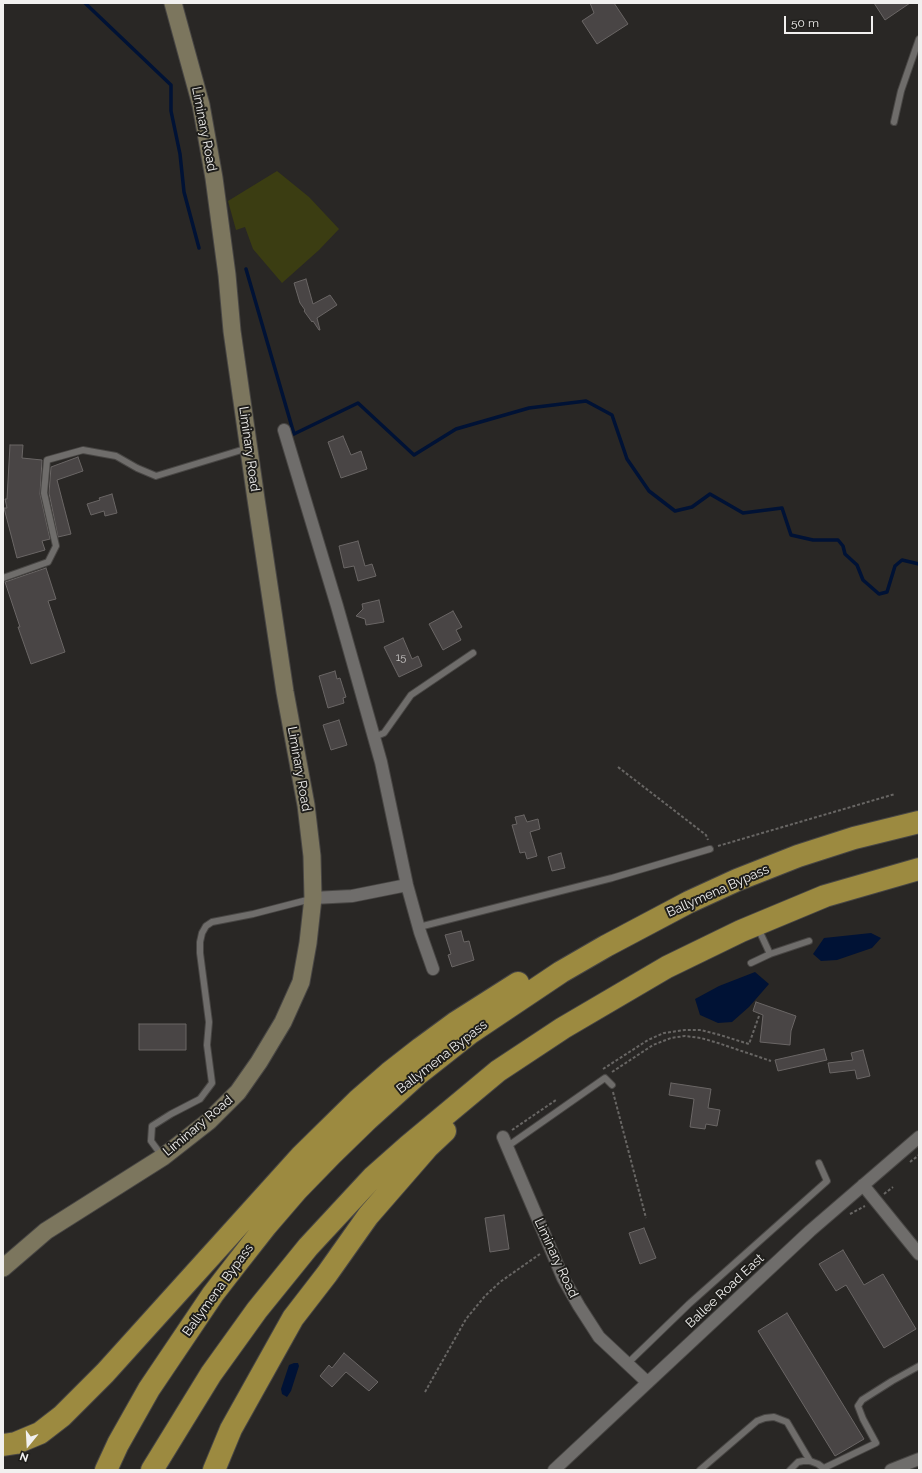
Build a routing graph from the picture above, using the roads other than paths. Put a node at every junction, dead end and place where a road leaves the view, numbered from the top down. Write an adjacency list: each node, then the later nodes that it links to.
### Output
1 (173, 3): 5 (street, Liminary Road)
2 (919, 39): 3 (lane)
3 (894, 122)
4 (284, 430): 8 (street)
5 (249, 447): 6 (lane); 14 (street, Liminary Road)
6 (3, 578)
7 (473, 653): 8 (lane)
8 (374, 737): 13 (street)
9 (919, 822): 12 (highway, Ballymena Bypass)
10 (710, 849): 16 (lane)
11 (919, 869): 15 (highway)
12 (738, 880): 33 (highway); 37 (highway, Ballymena Bypass)
13 (407, 885): 14 (street); 16 (street)
14 (313, 898): 25 (street, Liminary Road); 25 (lane)
15 (757, 925): 18 (lane); 20 (highway)
16 (419, 927): 21 (street)
17 (809, 941): 18 (lane)
18 (770, 954): 19 (lane)
19 (751, 963)
20 (667, 967): 38 (highway); 39 (highway)
21 (433, 969)
22 (612, 1085): 24 (lane)
23 (919, 1137): 27 (street, Ballee Road East)
24 (505, 1141): 30 (street, Liminary Road)
25 (163, 1157): 29 (street, Liminary Road)
26 (819, 1163): 30 (lane)
27 (863, 1186): 28 (street); 32 (street, Ballee Road East)
28 (919, 1254)
29 (3, 1268)
30 (627, 1364): 32 (street, Liminary Road)
31 (919, 1366): 36 (lane)
32 (647, 1382): 40 (street, Ballee Road East)
33 (3, 1445)
34 (919, 1459): 43 (street)
35 (810, 1461): 36 (lane); 41 (lane); 42 (lane)
36 (825, 1469)
37 (106, 1470)
38 (152, 1470)
39 (214, 1470)
40 (554, 1470)
41 (700, 1470)
42 (790, 1470)
43 (891, 1470)

